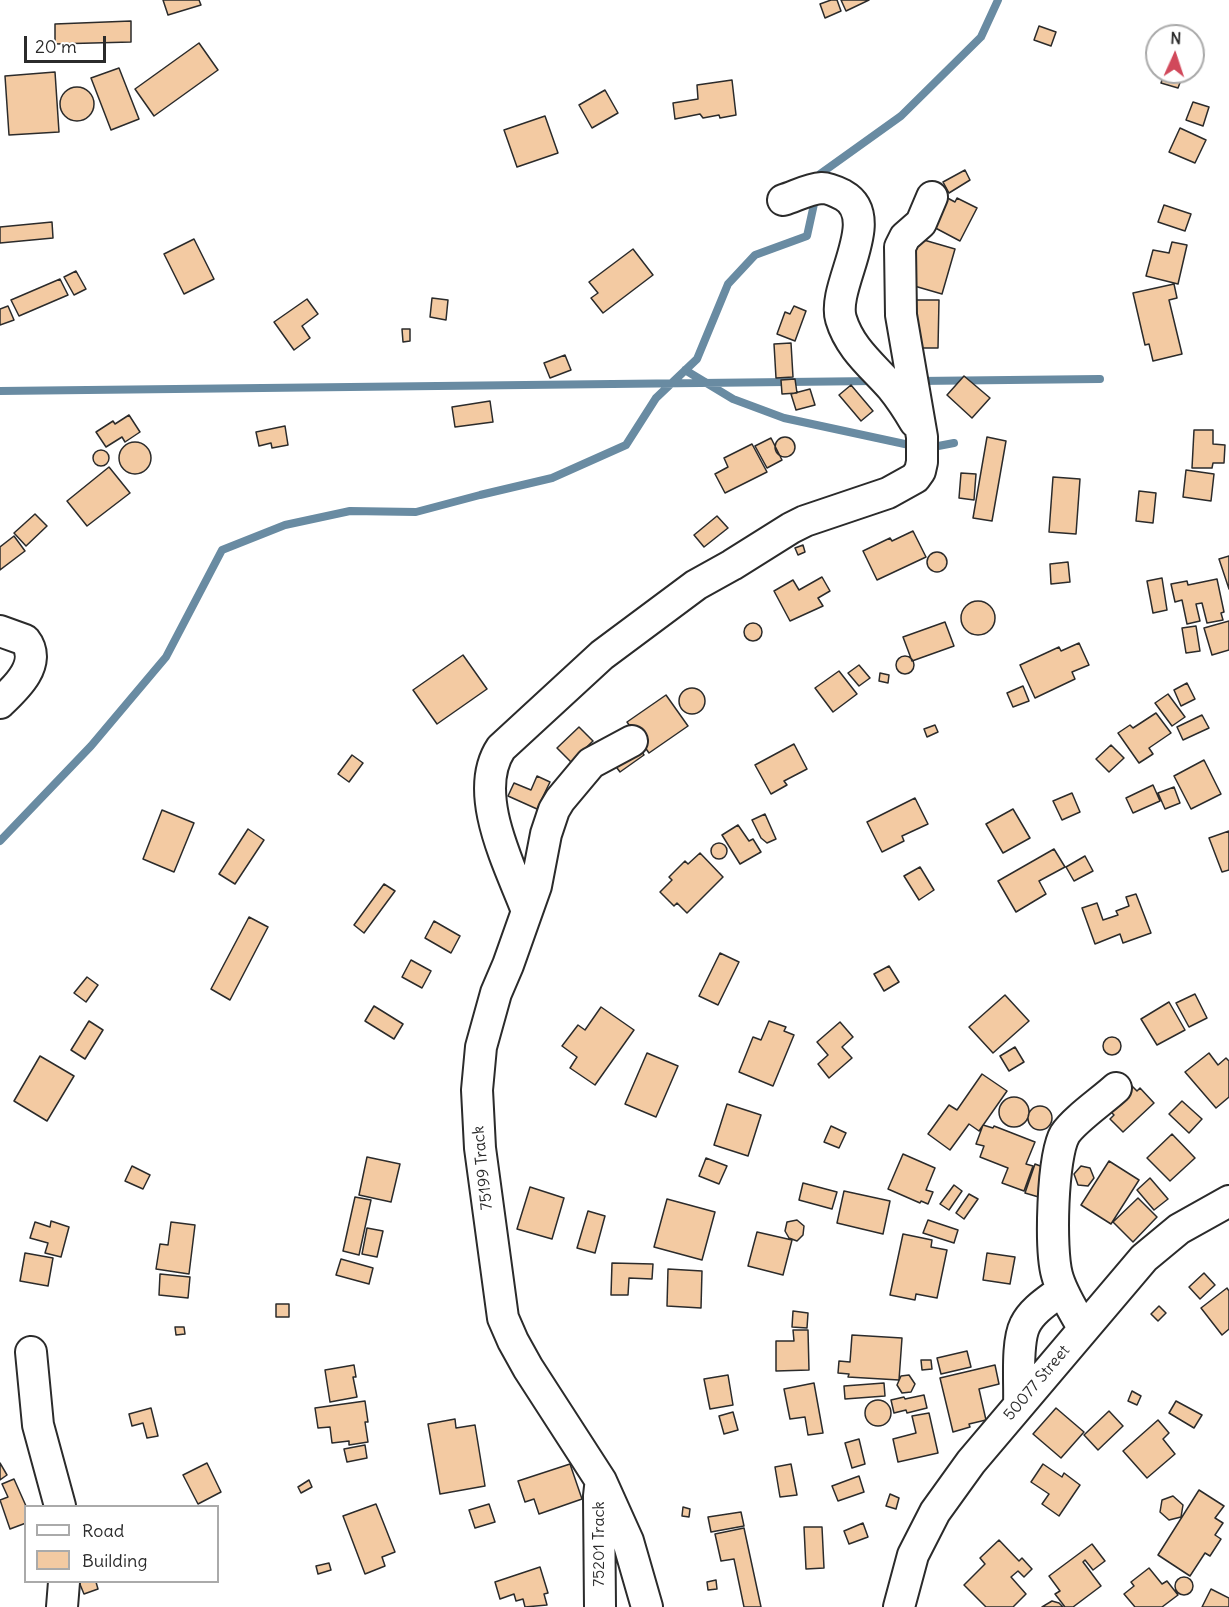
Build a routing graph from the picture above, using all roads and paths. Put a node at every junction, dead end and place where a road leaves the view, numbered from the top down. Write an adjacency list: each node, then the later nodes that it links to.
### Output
1 (932, 197): 3 (street)
2 (783, 200): 3 (street)
3 (922, 432): 7 (street)
4 (0, 631): 5 (street)
5 (0, 704)
6 (632, 741): 7 (street, 75199 Track)
7 (527, 911): 14 (street, 75199 Track)
8 (1116, 1088): 10 (street)
9 (1229, 1201): 11 (street, 50077 Street)
10 (1062, 1290): 11 (street); 13 (street)
11 (1083, 1328): 13 (street, 50077 Street)
12 (32, 1352): 15 (street)
13 (1019, 1405): 20 (street, 50077 Street)
14 (601, 1481): 18 (street, 75201 Track); 19 (street, 75199 Track)
15 (60, 1505)
16 (64, 1583): 17 (street)
17 (63, 1607)
18 (600, 1607)
19 (647, 1607)
20 (899, 1607)

